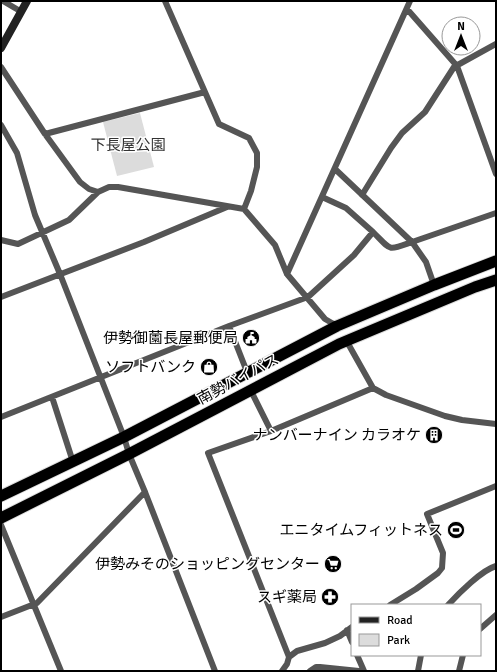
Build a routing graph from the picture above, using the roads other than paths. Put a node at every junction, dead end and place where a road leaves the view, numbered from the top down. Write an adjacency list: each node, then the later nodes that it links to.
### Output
1 (3, 1): 6 (street)
2 (27, 1): 6 (main road)
3 (165, 1): 11 (street)
4 (410, 1): 5 (street)
5 (407, 9): 9 (street); 14 (street)
6 (20, 12): 8 (main road)
7 (496, 44): 9 (street)
8 (1, 48)
9 (457, 66): 15 (street); 17 (street)
10 (1, 67): 13 (street)
11 (205, 92): 13 (street); 20 (street)
12 (1, 125): 22 (street)
13 (45, 134): 16 (street)
14 (334, 169): 17 (street); 18 (street)
15 (496, 174)
16 (98, 192): 19 (street); 22 (street)
17 (362, 195): 25 (street)
18 (322, 196): 23 (street); 28 (street)
19 (227, 207): 20 (street); 27 (street)
20 (244, 209): 28 (street)
21 (496, 213): 25 (street)
22 (42, 232): 24 (street); 27 (street)
23 (373, 232): 25 (street); 32 (street)
24 (1, 240)
25 (412, 242): 30 (street)
26 (496, 261): 30 (highway, 南勢バイパス)
27 (60, 274): 31 (street); 37 (street)
28 (287, 274): 32 (street)
29 (496, 280): 35 (highway, 南勢バイパス)
30 (434, 285): 34 (highway, 南勢バイパス)
31 (1, 297)
32 (308, 297): 33 (street); 34 (street)
33 (229, 326): 36 (street); 37 (street)
34 (337, 326): 36 (highway, 南勢バイパス)
35 (346, 340): 38 (street); 39 (highway, 南勢バイパス)
36 (247, 372): 44 (highway, 南勢バイパス)
37 (100, 378): 40 (street); 44 (street)
38 (373, 388): 42 (street); 43 (street)
39 (250, 389): 43 (street); 45 (highway, 南勢バイパス)
40 (52, 397): 41 (street); 46 (street)
41 (1, 417)
42 (496, 424)
43 (271, 431): 63 (street)
44 (124, 437): 45 (street); 46 (highway, 南勢バイパス)
45 (129, 454): 48 (street); 50 (highway, 南勢バイパス)
46 (73, 462): 49 (highway, 南勢バイパス)
47 (496, 486): 54 (street)
48 (145, 492): 53 (street); 65 (street)
49 (1, 496)
50 (1, 518)
51 (1, 524): 53 (street)
52 (496, 566): 55 (street)
53 (34, 604): 57 (street); 64 (street)
54 (392, 604)
55 (449, 604)
56 (496, 615): 58 (street)
57 (1, 618)
58 (481, 628)
59 (350, 629): 63 (street)
60 (357, 656): 69 (street)
61 (421, 656): 70 (street)
62 (463, 656): 71 (street)
63 (289, 657): 66 (street)
64 (61, 671)
65 (215, 671)
66 (282, 671)
67 (310, 671): 68 (street)
68 (359, 671)
69 (364, 671)
70 (418, 671)
71 (458, 671)

